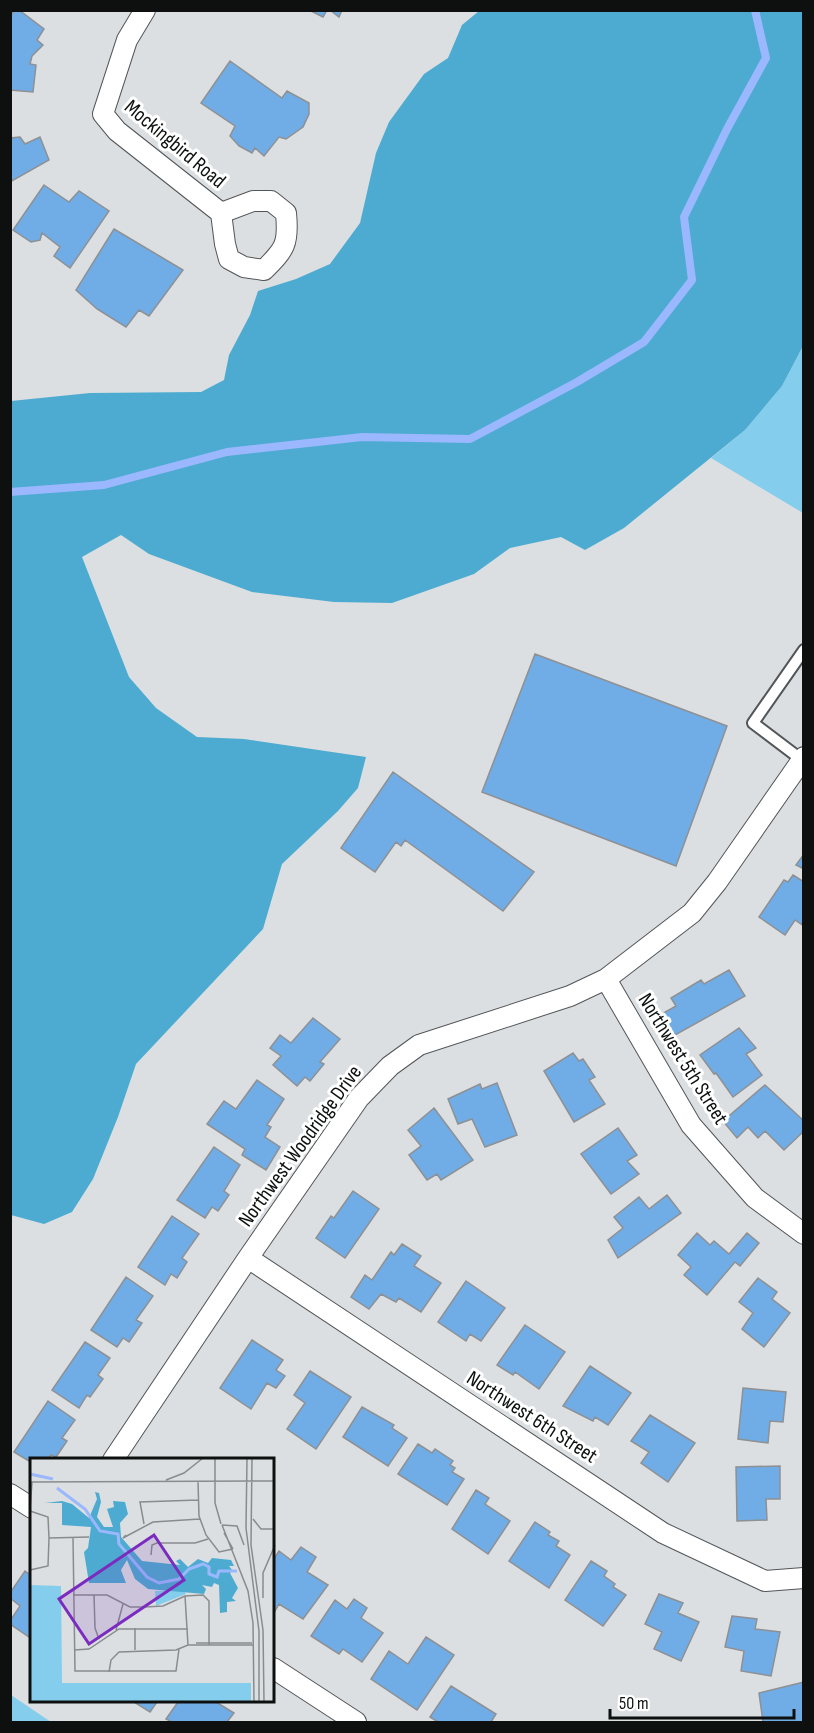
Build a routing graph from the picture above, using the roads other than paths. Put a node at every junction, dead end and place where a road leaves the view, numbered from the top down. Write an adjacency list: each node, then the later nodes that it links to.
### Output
1 (145, 10): 2 (street, Mockingbird Road)
2 (221, 213)
3 (804, 650): 4 (lane)
4 (803, 758): 5 (street, Northwest Woodridge Drive)
5 (606, 979): 6 (street, Northwest 5th Street); 7 (street, Northwest Woodridge Drive)
6 (804, 1233)
7 (248, 1258): 8 (street, Northwest Woodridge Drive); 11 (street, Northwest 6th Street)
8 (114, 1458)
9 (10, 1494): 10 (street)
10 (30, 1507)
11 (804, 1578)
12 (274, 1669): 13 (street)
13 (356, 1722)

